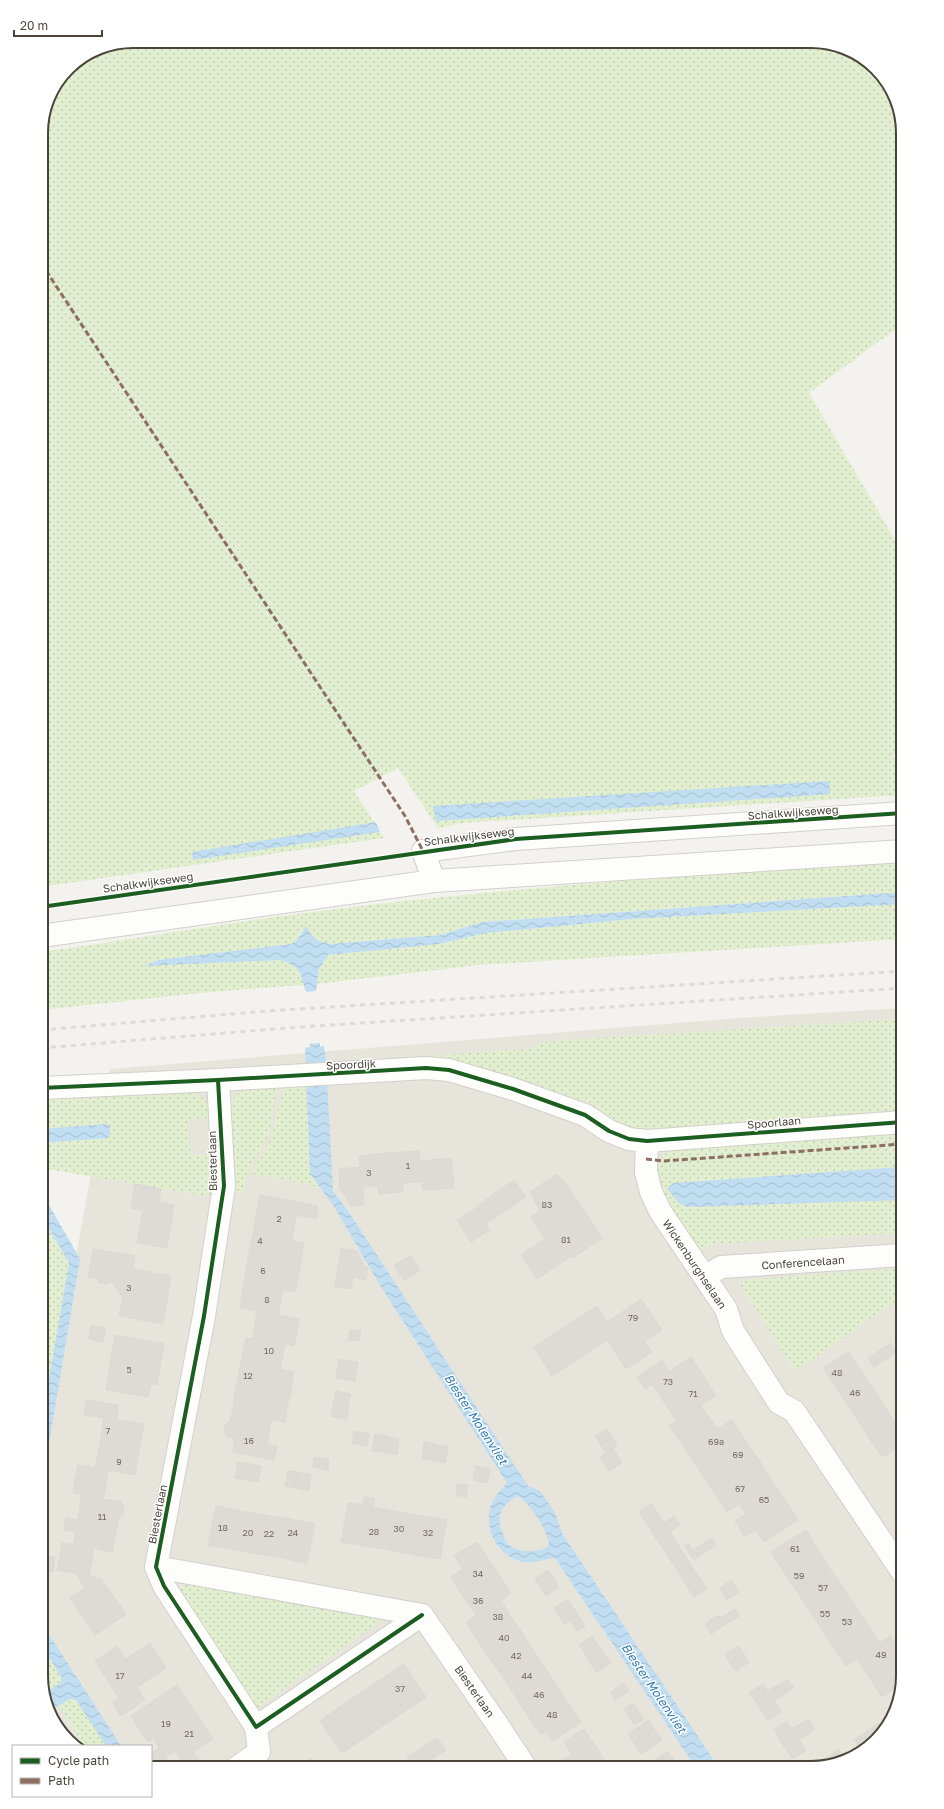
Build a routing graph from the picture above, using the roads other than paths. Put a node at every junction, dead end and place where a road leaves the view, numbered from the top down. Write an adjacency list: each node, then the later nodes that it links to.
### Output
1 (896, 813): 3 (street, Schalkwijkseweg)
2 (896, 851): 3 (street)
3 (434, 881): 4 (street)
4 (48, 935)
5 (218, 1080): 6 (street, Spoordijk); 8 (street, Spoordijk); 12 (street, Biesterlaan)
6 (48, 1088)
7 (896, 1123): 8 (street, Spoorlaan)
8 (647, 1141): 10 (street, Wickenburghselaan)
9 (896, 1255): 10 (street, Conferencelaan)
10 (705, 1277): 11 (street, Wickenburghselaan)
11 (896, 1563)
12 (156, 1566): 13 (street); 14 (street)
13 (422, 1615): 14 (street); 16 (street, Biesterlaan)
14 (256, 1727): 15 (street)
15 (246, 1761)
16 (522, 1761)

